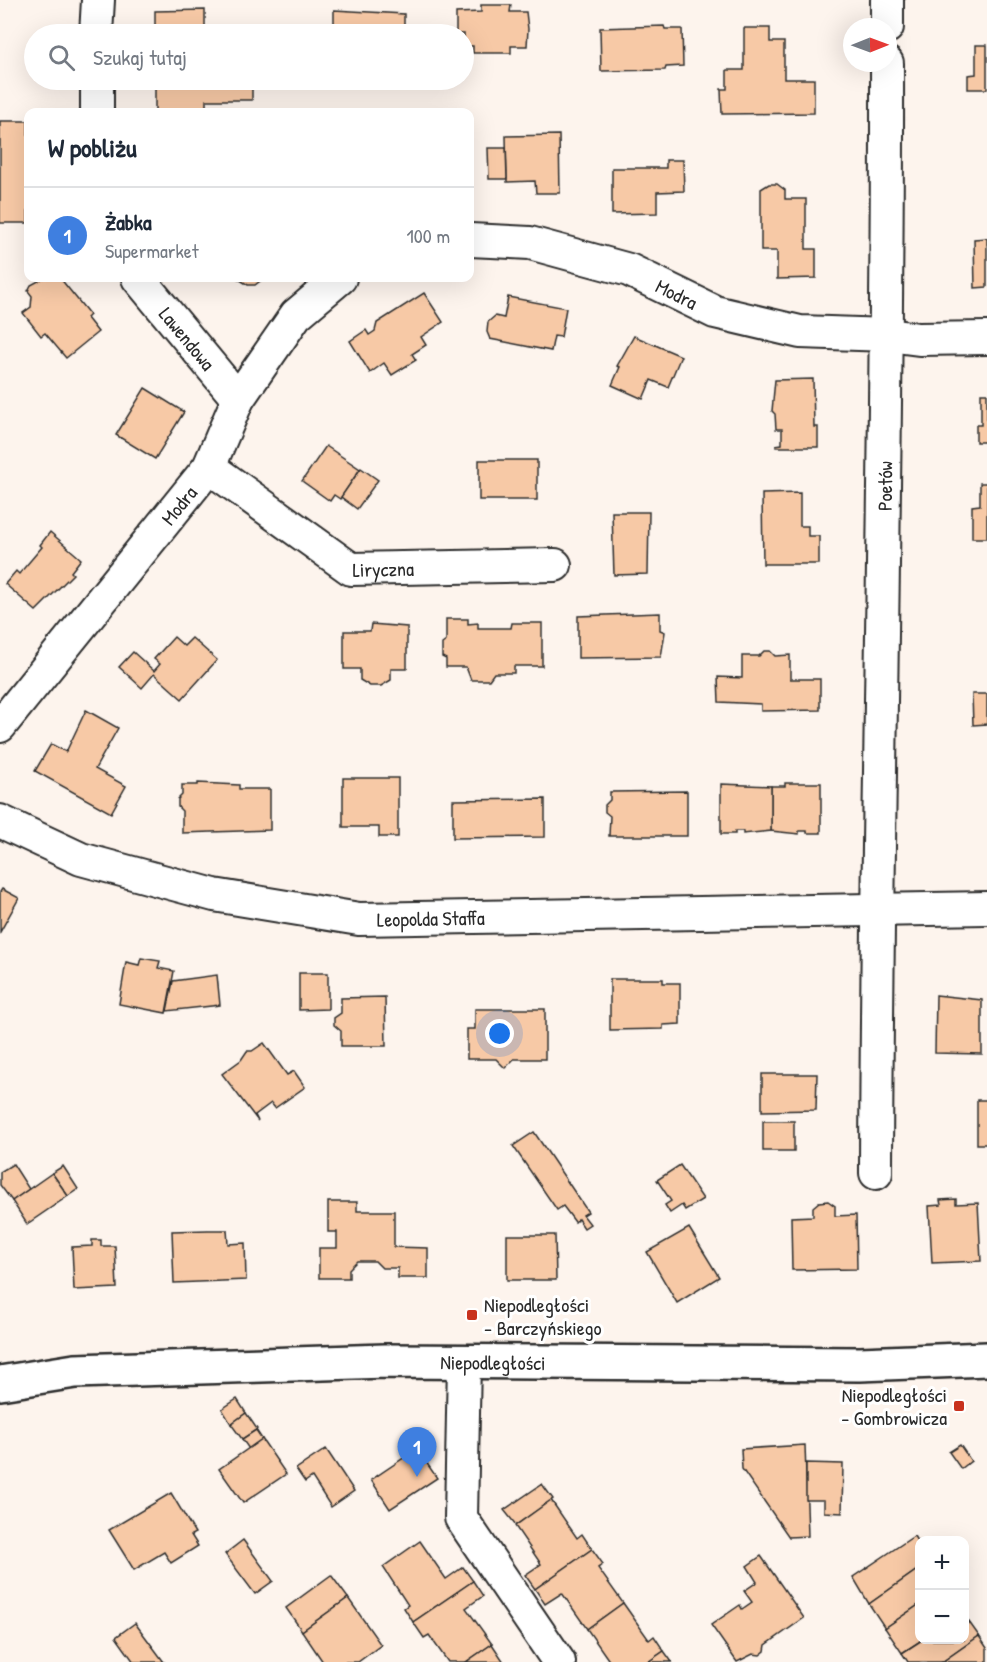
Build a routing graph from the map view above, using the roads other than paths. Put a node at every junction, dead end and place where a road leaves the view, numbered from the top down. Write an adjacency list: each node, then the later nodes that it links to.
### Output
1 (98, 0): 4 (street)
2 (887, 0): 3 (street)
3 (887, 18)
4 (97, 24)
5 (888, 72): 11 (street, Poetów)
6 (97, 90): 7 (street)
7 (97, 108)
8 (474, 240): 11 (street, Modra)
9 (141, 282): 13 (street, Lawendowa)
10 (335, 282): 13 (street, Modra)
11 (888, 335): 12 (street, Modra); 19 (street, Poetów)
12 (987, 338)
13 (238, 399): 14 (street, Modra)
14 (209, 467): 15 (street, Liryczna); 16 (street, Modra)
15 (555, 564)
16 (0, 726)
17 (0, 821): 19 (street, Leopolda Staffa)
18 (987, 908): 19 (street, Leopolda Staffa)
19 (876, 909): 20 (street)
20 (876, 1173)
21 (987, 1359): 22 (street, Niepodległości)
22 (464, 1360): 23 (street, Niepodległości); 24 (street)
23 (0, 1383)
24 (559, 1662)

